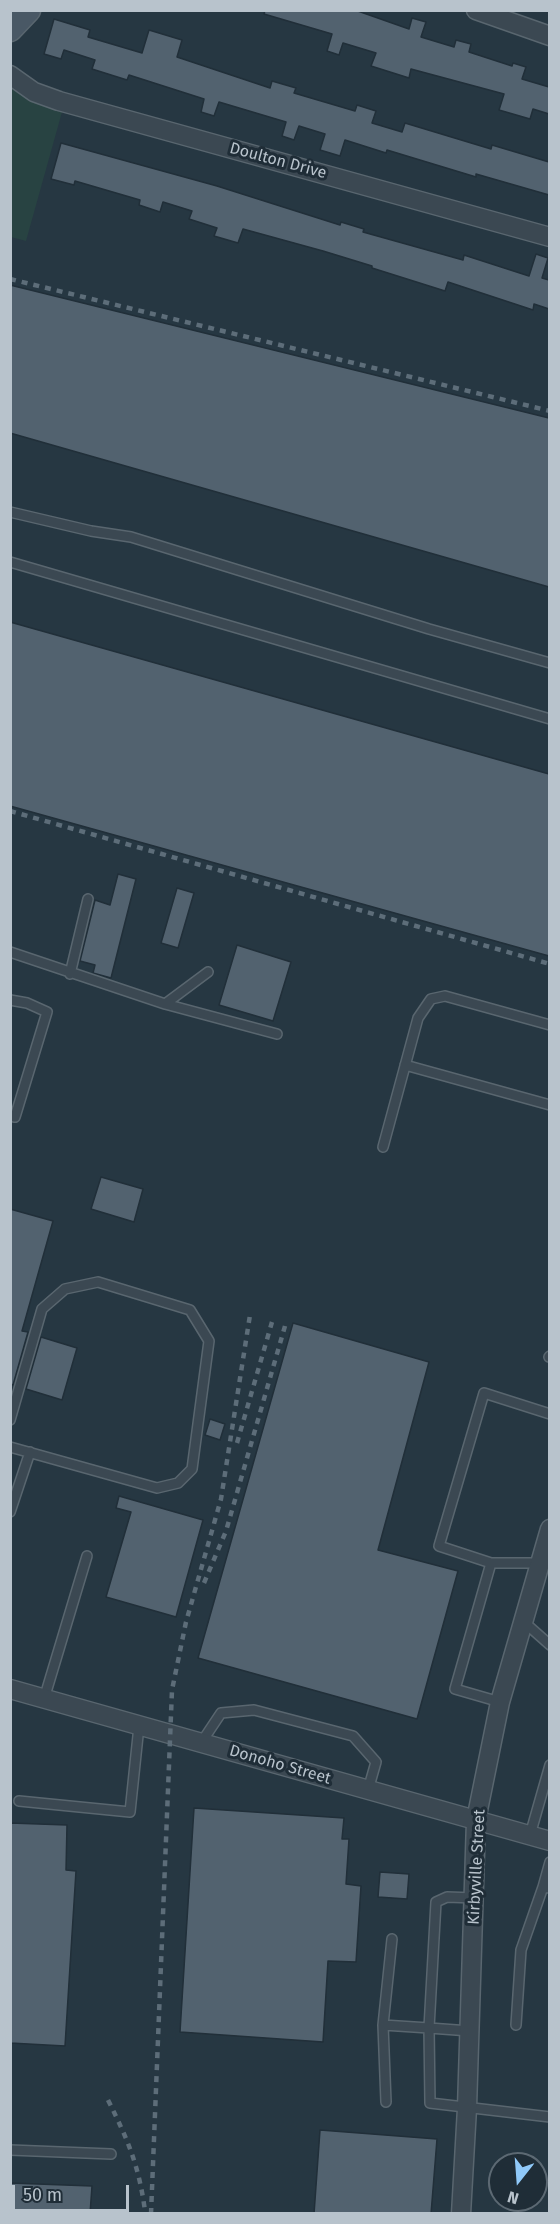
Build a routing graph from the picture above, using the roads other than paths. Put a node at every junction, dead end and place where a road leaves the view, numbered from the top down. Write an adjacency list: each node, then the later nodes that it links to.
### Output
1 (28, 10): 3 (street)
2 (476, 10): 4 (street)
3 (10, 29)
4 (549, 36)
5 (10, 75): 6 (street, Doulton Drive)
6 (549, 237)
7 (10, 512): 9 (lane)
8 (10, 562): 10 (lane)
9 (549, 663)
10 (549, 719)
11 (88, 898): 14 (lane)
12 (10, 952): 14 (lane)
13 (208, 972): 16 (lane)
14 (70, 974): 16 (lane)
15 (10, 1000): 21 (lane)
16 (165, 1004): 18 (lane)
17 (549, 1026): 19 (lane)
18 (277, 1034)
19 (405, 1065): 20 (lane); 22 (lane)
20 (549, 1105)
21 (10, 1116)
22 (383, 1147)
23 (549, 1414): 30 (lane)
24 (10, 1420): 26 (lane)
25 (10, 1447): 26 (lane)
26 (30, 1452): 27 (lane)
27 (10, 1512)
28 (549, 1529): 31 (street, Kirbyville Street)
29 (87, 1556): 35 (lane)
30 (491, 1563): 31 (lane); 36 (lane)
31 (540, 1563): 32 (street, Kirbyville Street)
32 (524, 1622): 33 (lane); 36 (street, Kirbyville Street)
33 (549, 1645)
34 (10, 1689): 35 (street, Donoho Street)
35 (44, 1699): 37 (street, Donoho Street)
36 (500, 1702): 42 (street, Kirbyville Street)
37 (139, 1726): 38 (street, Donoho Street); 41 (lane)
38 (201, 1743): 40 (street, Donoho Street); 40 (lane)
39 (549, 1765): 43 (lane)
40 (368, 1790): 42 (street, Donoho Street)
41 (20, 1801)
42 (476, 1820): 43 (street, Donoho Street); 47 (street, Kirbyville Street)
43 (530, 1835): 44 (street, Donoho Street)
44 (549, 1841)
45 (549, 1862): 46 (lane)
46 (546, 1888): 50 (lane)
47 (475, 1898): 51 (lane); 52 (street, Kirbyville Street)
48 (392, 1939): 49 (lane)
49 (383, 2025): 51 (lane); 53 (lane)
50 (516, 2025)
51 (429, 2028): 52 (lane); 54 (lane)
52 (470, 2031): 54 (street, Kirbyville Street)
53 (386, 2102)
54 (467, 2108): 55 (lane); 58 (street, Kirbyville Street)
55 (549, 2117)
56 (10, 2150): 57 (lane)
57 (111, 2154)
58 (461, 2214)

